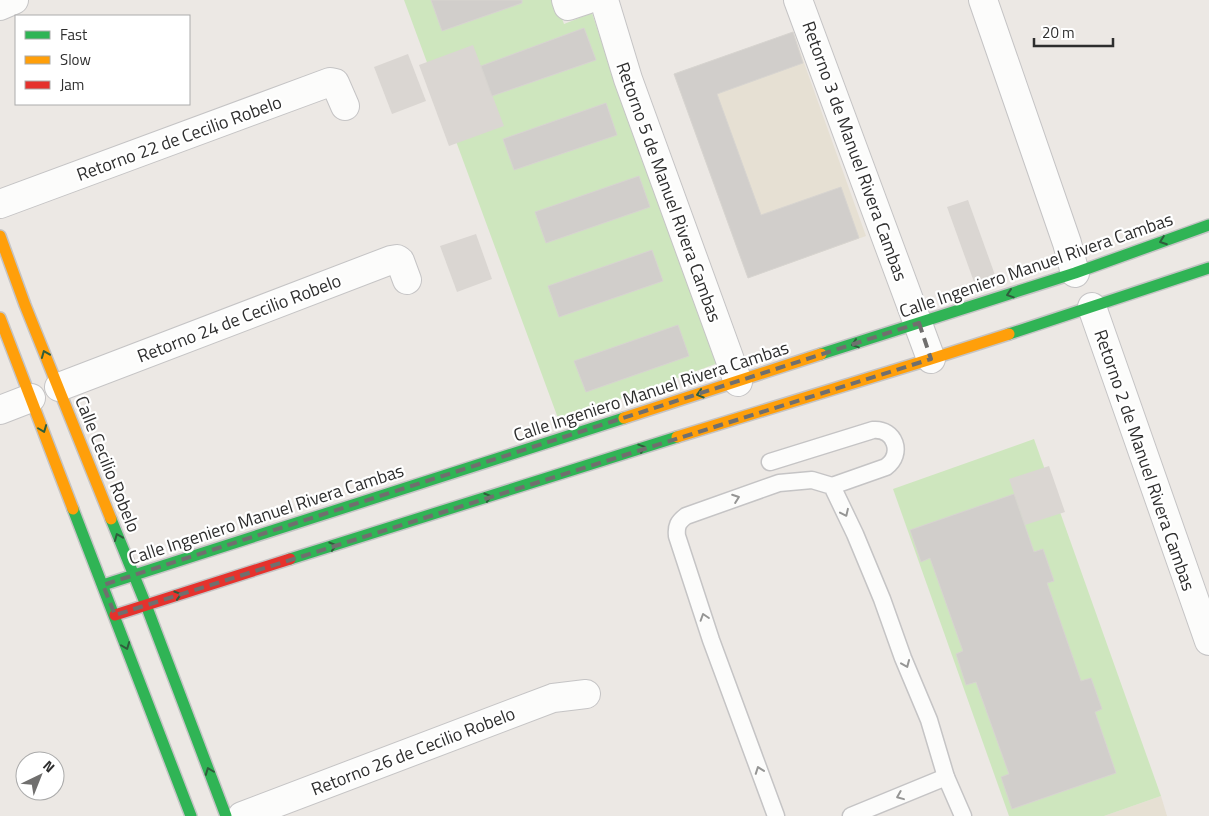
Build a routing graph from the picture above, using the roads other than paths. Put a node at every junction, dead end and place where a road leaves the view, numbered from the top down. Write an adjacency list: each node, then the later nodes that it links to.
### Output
1 (14, 0): 7 (street)
2 (566, 0): 3 (street)
3 (586, 0)
4 (604, 0): 19 (street, Retorno 5 de Manuel Rivera Cambas)
5 (798, 0): 17 (street, Retorno 3 de Manuel Rivera Cambas)
6 (983, 0): 13 (street)
7 (0, 6)
8 (345, 106): 9 (street, Retorno 22 de Cecilio Robelo)
9 (0, 204)
10 (1209, 225): 13 (street, Calle Ingeniero Manuel Rivera Cambas, one-way to 13)
11 (0, 236): 16 (street, Calle Cecilio Robelo)
12 (1209, 268): 15 (street)
13 (1075, 273): 17 (street, Calle Ingeniero Manuel Rivera Cambas, one-way to 17)
14 (407, 280): 20 (street, Retorno 24 de Cecilio Robelo)
15 (1092, 307): 18 (street); 29 (street, Retorno 2 de Manuel Rivera Cambas)
16 (10, 311): 20 (street, Calle Cecilio Robelo, one-way to 16); 21 (street, Calle Cecilio Robelo)
17 (919, 323): 18 (street, Retorno 3 de Manuel Rivera Cambas); 19 (street, Calle Ingeniero Manuel Rivera Cambas, one-way to 19)
18 (931, 359): 27 (street, one-way to 18)
19 (738, 382): 25 (street, Calle Ingeniero Manuel Rivera Cambas, one-way to 25)
20 (58, 387): 25 (street, Calle Cecilio Robelo, one-way to 20)
21 (31, 398): 22 (street); 26 (street, Calle Cecilio Robelo, one-way to 26)
22 (0, 410)
23 (770, 462): 24 (lane)
24 (832, 486): 31 (lane, one-way to 31); 35 (lane, one-way to 24)
25 (133, 574): 26 (street, Calle Ingeniero Manuel Rivera Cambas); 27 (street, Calle Cecilio Robelo)
26 (103, 585): 28 (street, Calle Cecilio Robelo)
27 (146, 605): 28 (street); 33 (street, Calle Cecilio Robelo, one-way to 27)
28 (115, 615): 32 (street, Calle Cecilio Robelo, one-way to 32)
29 (1209, 641)
30 (586, 694): 34 (street, Retorno 26 de Cecilio Robelo)
31 (946, 777): 36 (lane, one-way to 36); 37 (lane)
32 (191, 816)
33 (226, 816)
34 (242, 816)
35 (776, 816)
36 (851, 816)
37 (963, 816)

